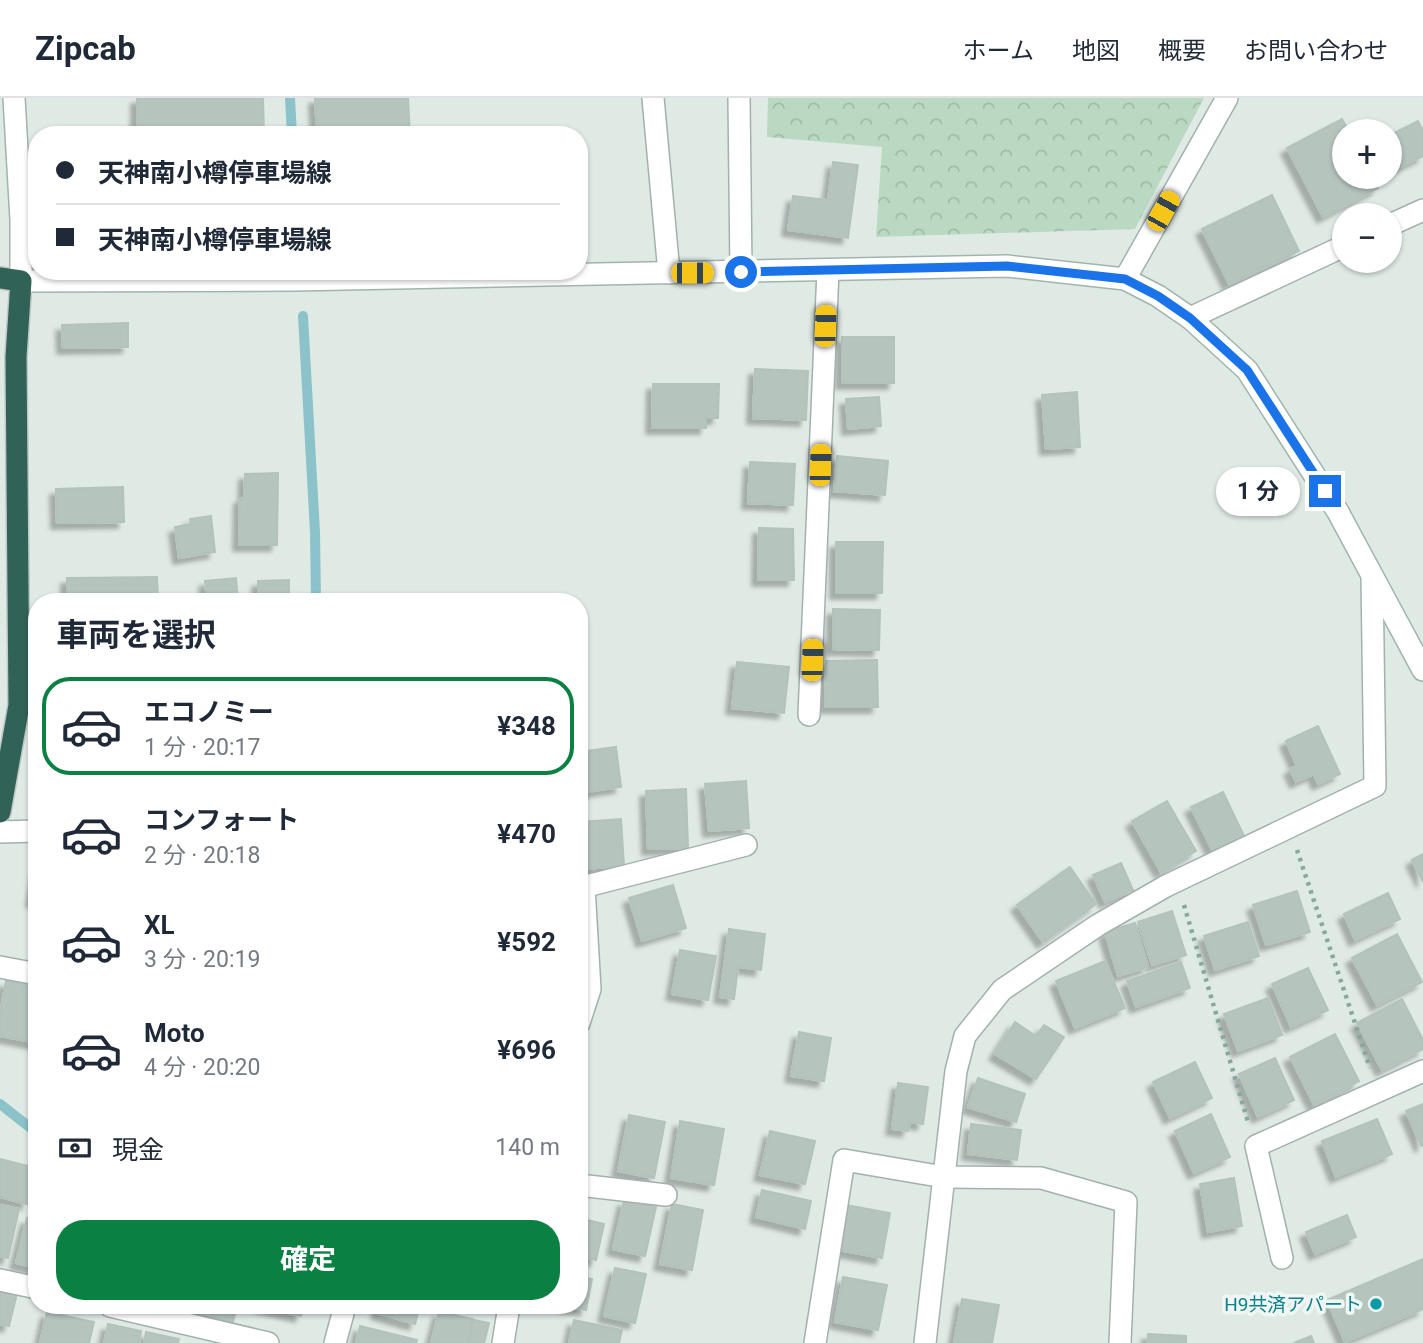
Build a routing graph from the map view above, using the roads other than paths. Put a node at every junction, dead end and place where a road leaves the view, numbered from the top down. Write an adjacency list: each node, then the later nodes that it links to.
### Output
1 (14, 98): 13 (street)
2 (653, 98): 10 (street)
3 (738, 98): 9 (street)
4 (1227, 98): 12 (street)
5 (1423, 209): 6 (street)
6 (1402, 219)
7 (1332, 252): 17 (street)
8 (828, 270): 9 (street); 12 (street); 21 (street)
9 (741, 272): 10 (street)
10 (668, 273): 11 (street)
11 (588, 274)
12 (1125, 279): 17 (street)
13 (10, 280): 15 (street); 20 (highway)
14 (28, 280): 16 (street)
15 (28, 280)
16 (281, 280)
17 (1190, 318): 18 (street)
18 (1372, 576): 19 (street); 32 (street)
19 (1423, 670)
20 (28, 678): 22 (highway)
21 (810, 715)
22 (0, 812)
23 (0, 831): 24 (street)
24 (28, 831)
25 (747, 845): 26 (street)
26 (588, 885)
27 (588, 964): 30 (street)
28 (0, 967): 29 (street)
29 (28, 972)
30 (588, 995)
31 (1423, 1072): 35 (street)
32 (944, 1177): 44 (street); 45 (street); 46 (street)
33 (588, 1186): 34 (street)
34 (666, 1195)
35 (1282, 1258)
36 (0, 1280): 37 (street)
37 (28, 1286)
38 (144, 1314): 41 (street)
39 (343, 1314): 42 (street)
40 (508, 1314): 43 (street)
41 (268, 1343)
42 (335, 1343)
43 (503, 1343)
44 (815, 1343)
45 (925, 1343)
46 (1120, 1343)

